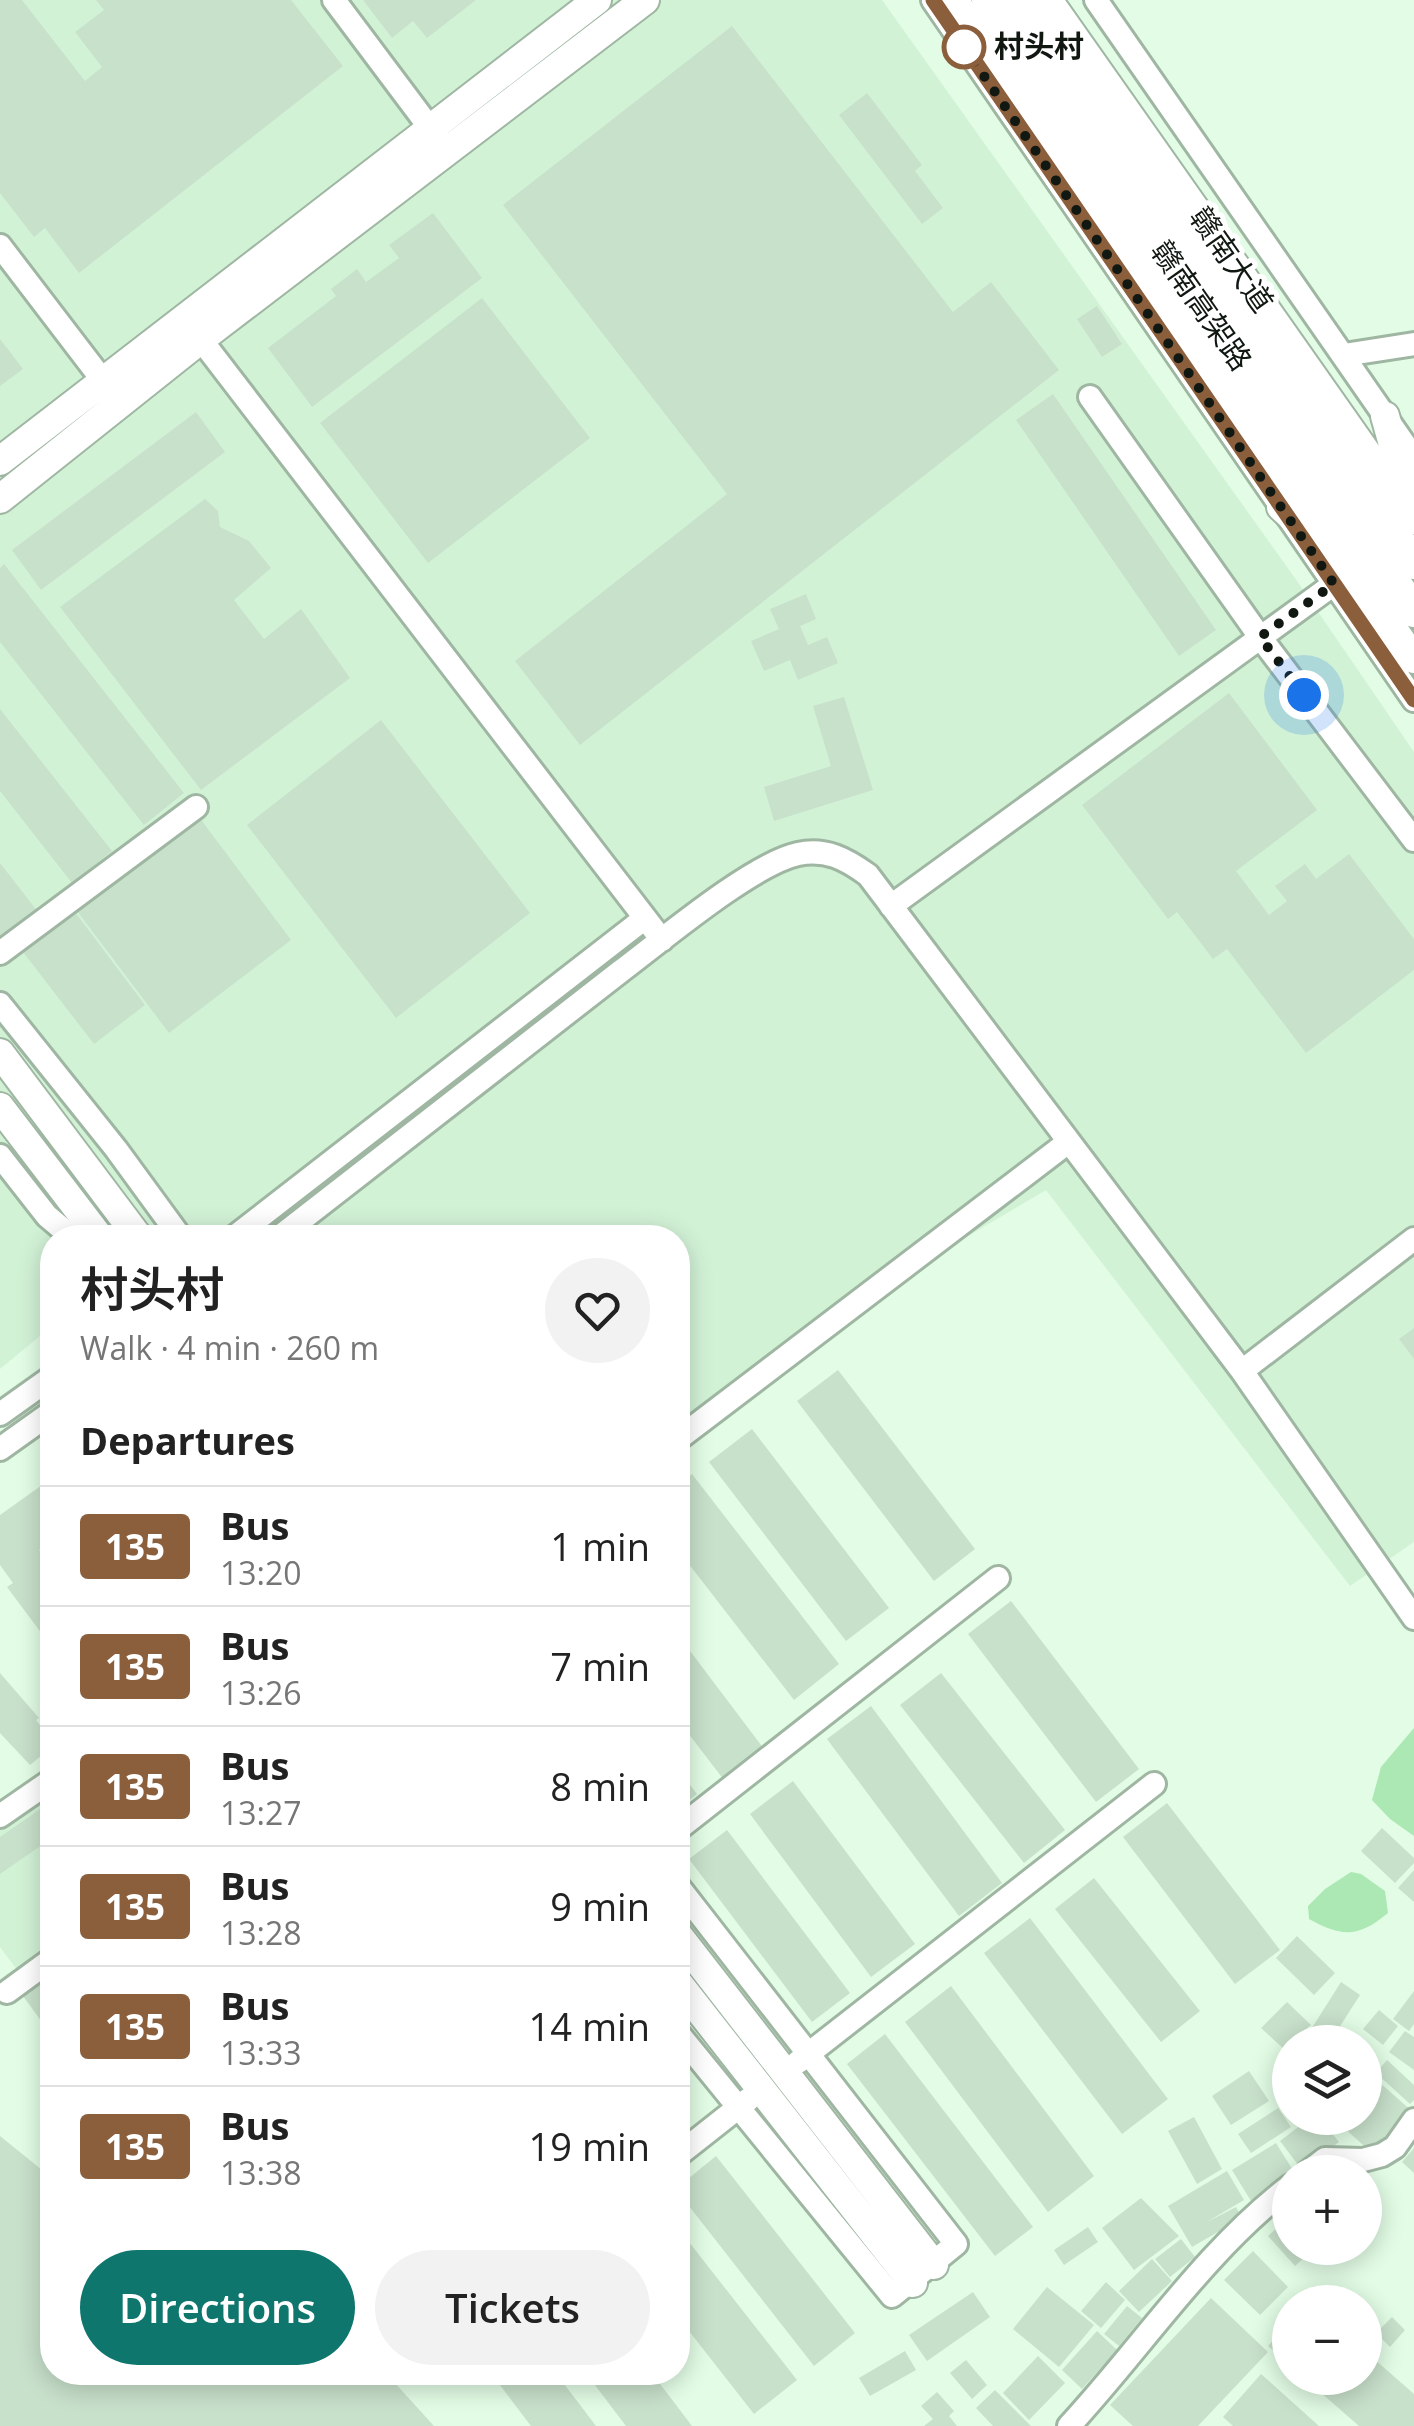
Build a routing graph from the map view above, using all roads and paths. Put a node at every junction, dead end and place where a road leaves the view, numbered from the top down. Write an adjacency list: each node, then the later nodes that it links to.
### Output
1 (334, 0): 10 (street)
2 (596, 0): 10 (main road)
3 (645, 0): 10 (main road)
4 (933, 0): 21 (street)
5 (952, 0): 24 (main road)
6 (988, 0): 25 (highway, 赣南高架路)
7 (1019, 0): 23 (highway, 赣南高架路)
8 (1048, 0): 22 (main road, 赣南大道)
9 (1096, 0): 14 (street)
10 (439, 139): 12 (main road)
11 (0, 246): 15 (street)
12 (193, 329): 15 (main road); 20 (main road); 32 (street)
13 (1414, 344): 14 (street)
14 (1344, 354): 17 (street)
15 (104, 382): 19 (main road)
16 (1090, 397): 26 (street)
17 (1385, 416): 18 (street); 22 (main road)
18 (1414, 458)
19 (0, 461)
20 (0, 499)
21 (1281, 507): 24 (main road)
22 (1414, 520)
23 (1414, 563)
24 (1344, 578): 26 (street); 27 (main road); 28 (street)
25 (1414, 612)
26 (1260, 637): 30 (street); 31 (street)
27 (1414, 659)
28 (1414, 700)
29 (196, 807): 34 (street)
30 (1414, 840)
31 (890, 906): 33 (street); 38 (street)
32 (645, 918): 33 (street); 44 (street)
33 (662, 940): 45 (street)
34 (0, 953)
35 (0, 1004): 43 (street)
36 (0, 1053): 42 (main road)
37 (0, 1107): 41 (main road)
38 (1067, 1143): 47 (street); 51 (street)
39 (0, 1156): 40 (street)
40 (58, 1225)
41 (90, 1225)
42 (129, 1225)
43 (172, 1225)
44 (250, 1225)
45 (295, 1225)
46 (1414, 1239): 47 (street)
47 (1242, 1371): 54 (street)
48 (40, 1386): 49 (street)
49 (0, 1414)
50 (40, 1421): 52 (street)
51 (690, 1431)
52 (0, 1449)
53 (998, 1578): 58 (street)
54 (1414, 1618)
55 (1154, 1784): 65 (street)
56 (40, 1788): 57 (street)
57 (0, 1816)
58 (690, 1820)
59 (690, 1901): 65 (street)
60 (690, 1950): 66 (main road)
61 (40, 1968): 62 (street)
62 (7, 1992)
63 (690, 1999): 67 (main road)
64 (690, 2048): 68 (street)
65 (810, 2052): 66 (street); 73 (street)
66 (786, 2071): 67 (street); 73 (main road)
67 (760, 2091): 68 (street); 73 (main road)
68 (736, 2109): 70 (street); 73 (street)
69 (1414, 2120): 71 (street)
70 (690, 2145)
71 (1382, 2156)
72 (1272, 2200): 74 (street)
73 (916, 2278)
74 (1069, 2426)

